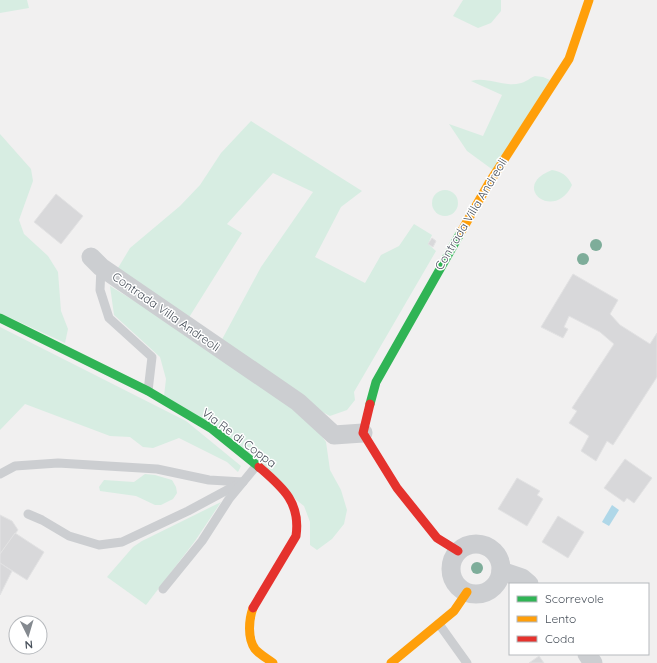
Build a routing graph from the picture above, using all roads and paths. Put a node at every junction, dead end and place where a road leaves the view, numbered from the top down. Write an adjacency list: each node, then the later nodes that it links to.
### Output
1 (589, 0): 5 (street, Contrada Villa Andreoli)
2 (96, 262): 4 (lane); 5 (street, Contrada Villa Andreoli)
3 (0, 318): 4 (street, Via Re di Coppa)
4 (148, 391): 6 (street, Via Re di Coppa)
5 (362, 433): 10 (street)
6 (257, 465): 8 (lane); 16 (street, Via Re di Coppa)
7 (0, 474): 8 (lane)
8 (243, 482): 9 (lane); 13 (lane)
9 (28, 514)
10 (458, 551): 11 (street); 14 (street)
11 (501, 571): 12 (street); 14 (street)
12 (528, 583)
13 (163, 589)
14 (467, 592): 15 (street)
15 (439, 624): 17 (street); 18 (lane)
16 (273, 663)
17 (391, 663)
18 (467, 663)

